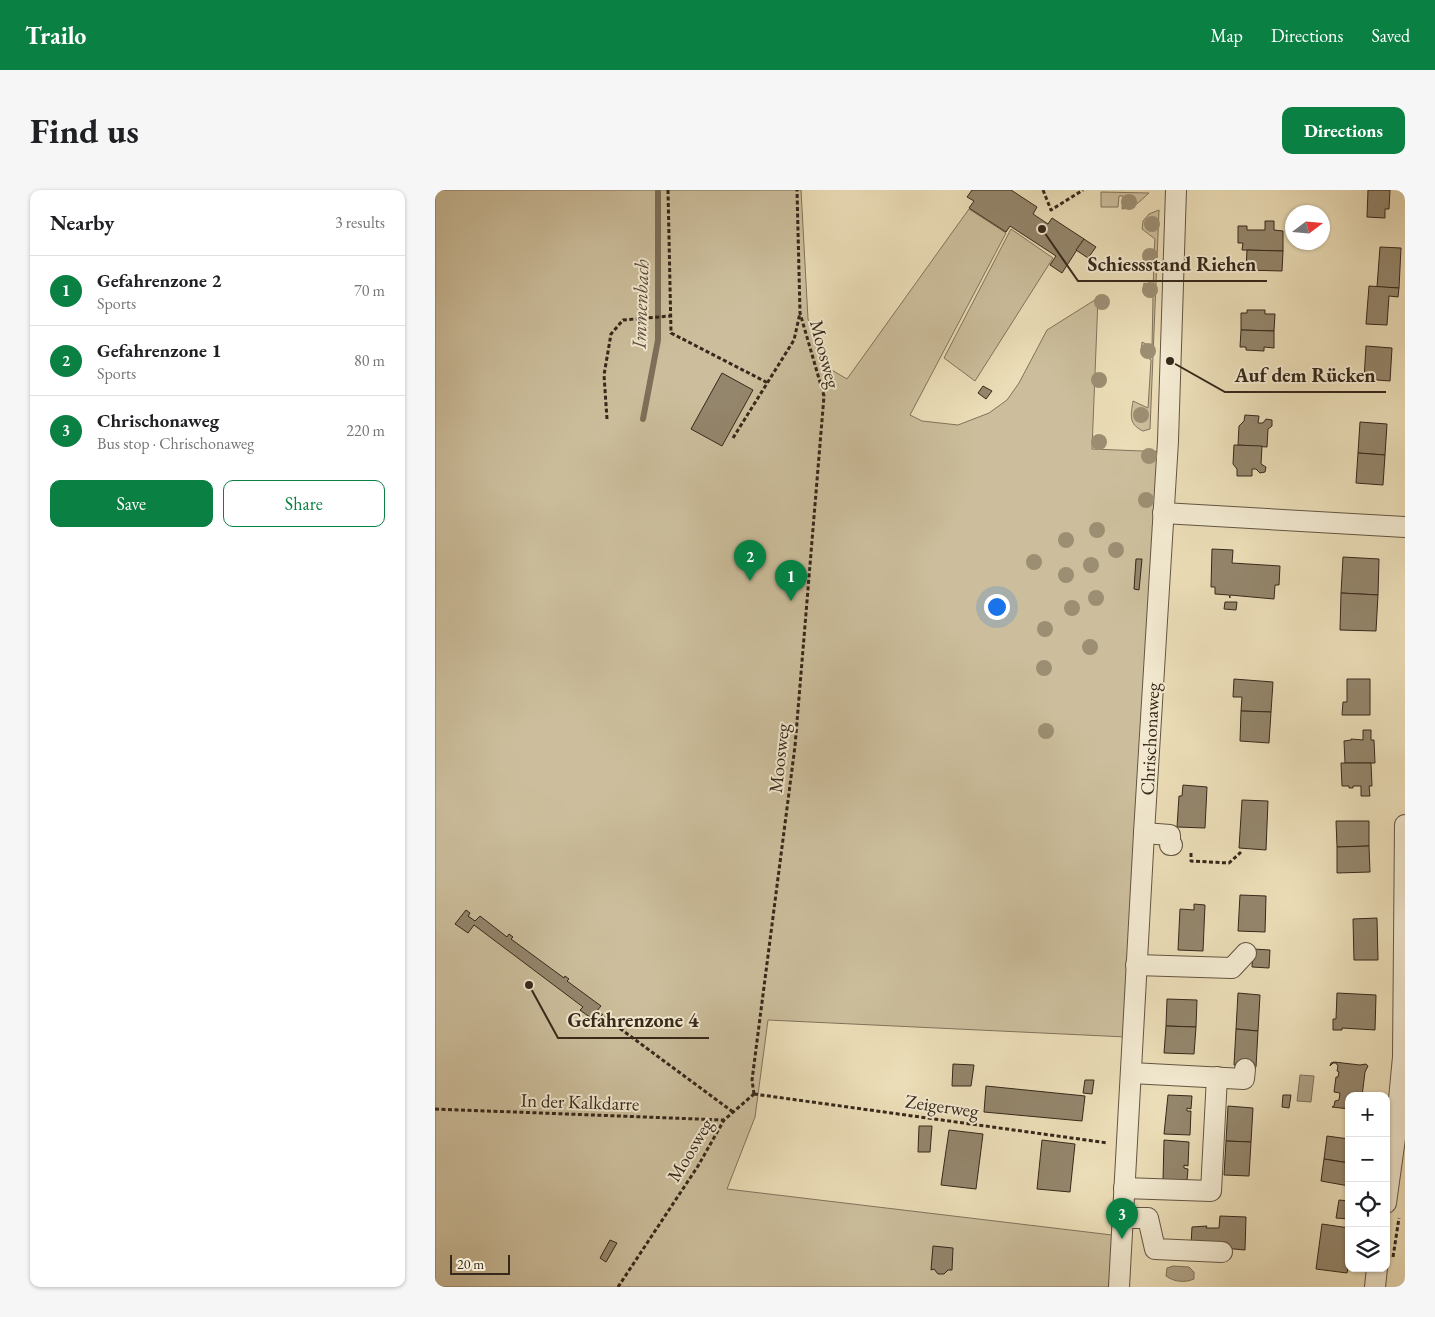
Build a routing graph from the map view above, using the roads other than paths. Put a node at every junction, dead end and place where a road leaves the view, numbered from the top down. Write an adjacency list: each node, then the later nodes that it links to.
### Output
1 (1176, 190): 2 (street, Chrischonaweg)
2 (1163, 513): 3 (street); 5 (street, Chrischonaweg)
3 (1405, 528)
4 (1405, 825): 13 (street)
5 (1144, 833): 6 (street); 8 (street, Chrischonaweg)
6 (1181, 845)
7 (1246, 953): 8 (street)
8 (1136, 966): 10 (street, Chrischonaweg)
9 (1245, 1069): 11 (street)
10 (1131, 1073): 11 (street); 12 (street, Chrischonaweg)
11 (1217, 1077): 12 (street)
12 (1124, 1188): 14 (street, Chrischonaweg)
13 (1393, 1206)
14 (1123, 1218): 15 (street); 17 (street, Chrischonaweg)
15 (1222, 1252)
16 (1381, 1272): 18 (street)
17 (1119, 1287)
18 (1375, 1287)

